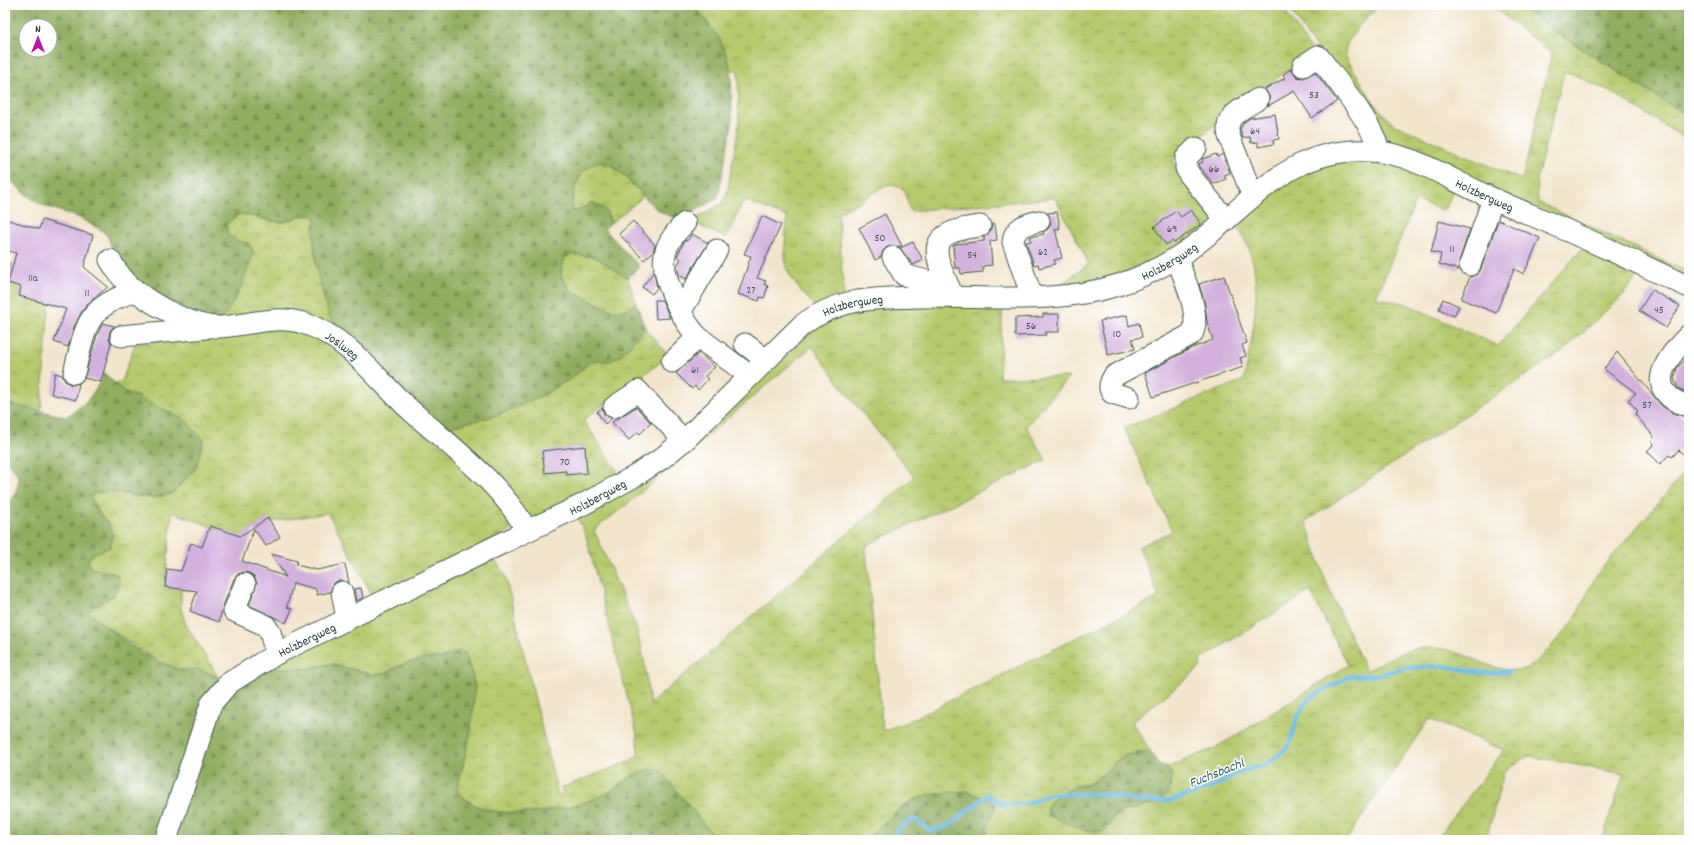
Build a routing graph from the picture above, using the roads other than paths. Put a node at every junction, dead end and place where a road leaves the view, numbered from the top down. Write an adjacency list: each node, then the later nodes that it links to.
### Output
1 (1303, 66): 4 (street)
2 (1258, 99): 5 (street)
3 (1196, 148): 7 (street)
4 (1378, 151): 5 (street, Holzbergweg); 6 (street, Holzbergweg)
5 (1253, 197): 7 (street, Holzbergweg)
6 (1494, 199): 15 (street); 16 (street, Holzbergweg)
7 (1226, 220): 13 (street, Holzbergweg)
8 (1039, 221): 19 (street)
9 (685, 222): 20 (street)
10 (980, 226): 18 (street)
11 (717, 250): 20 (street)
12 (893, 257): 18 (street)
13 (1177, 258): 19 (street, Holzbergweg); 30 (street)
14 (110, 260): 17 (street, Joslweg)
15 (1470, 265)
16 (1689, 287)
17 (136, 291): 21 (street, Joslweg); 28 (street)
18 (951, 292): 19 (street, Holzbergweg); 26 (street, Holzbergweg)
19 (1032, 297)
20 (681, 311): 24 (street)
21 (219, 327): 22 (street); 34 (street, Joslweg)
22 (121, 336)
23 (1689, 336): 31 (street)
24 (698, 337): 27 (street); 29 (street)
25 (745, 344): 26 (street)
26 (766, 360): 29 (street, Holzbergweg)
27 (672, 362)
28 (74, 372)
29 (750, 376): 33 (street, Holzbergweg)
30 (1129, 398)
31 (1689, 406)
32 (614, 407): 33 (street)
33 (684, 440): 34 (street, Holzbergweg)
34 (527, 530): 37 (street, Holzbergweg)
35 (245, 584): 38 (street)
36 (342, 592): 37 (street)
37 (347, 619): 38 (street, Holzbergweg)
38 (276, 654): 39 (street, Holzbergweg)
39 (166, 840)

